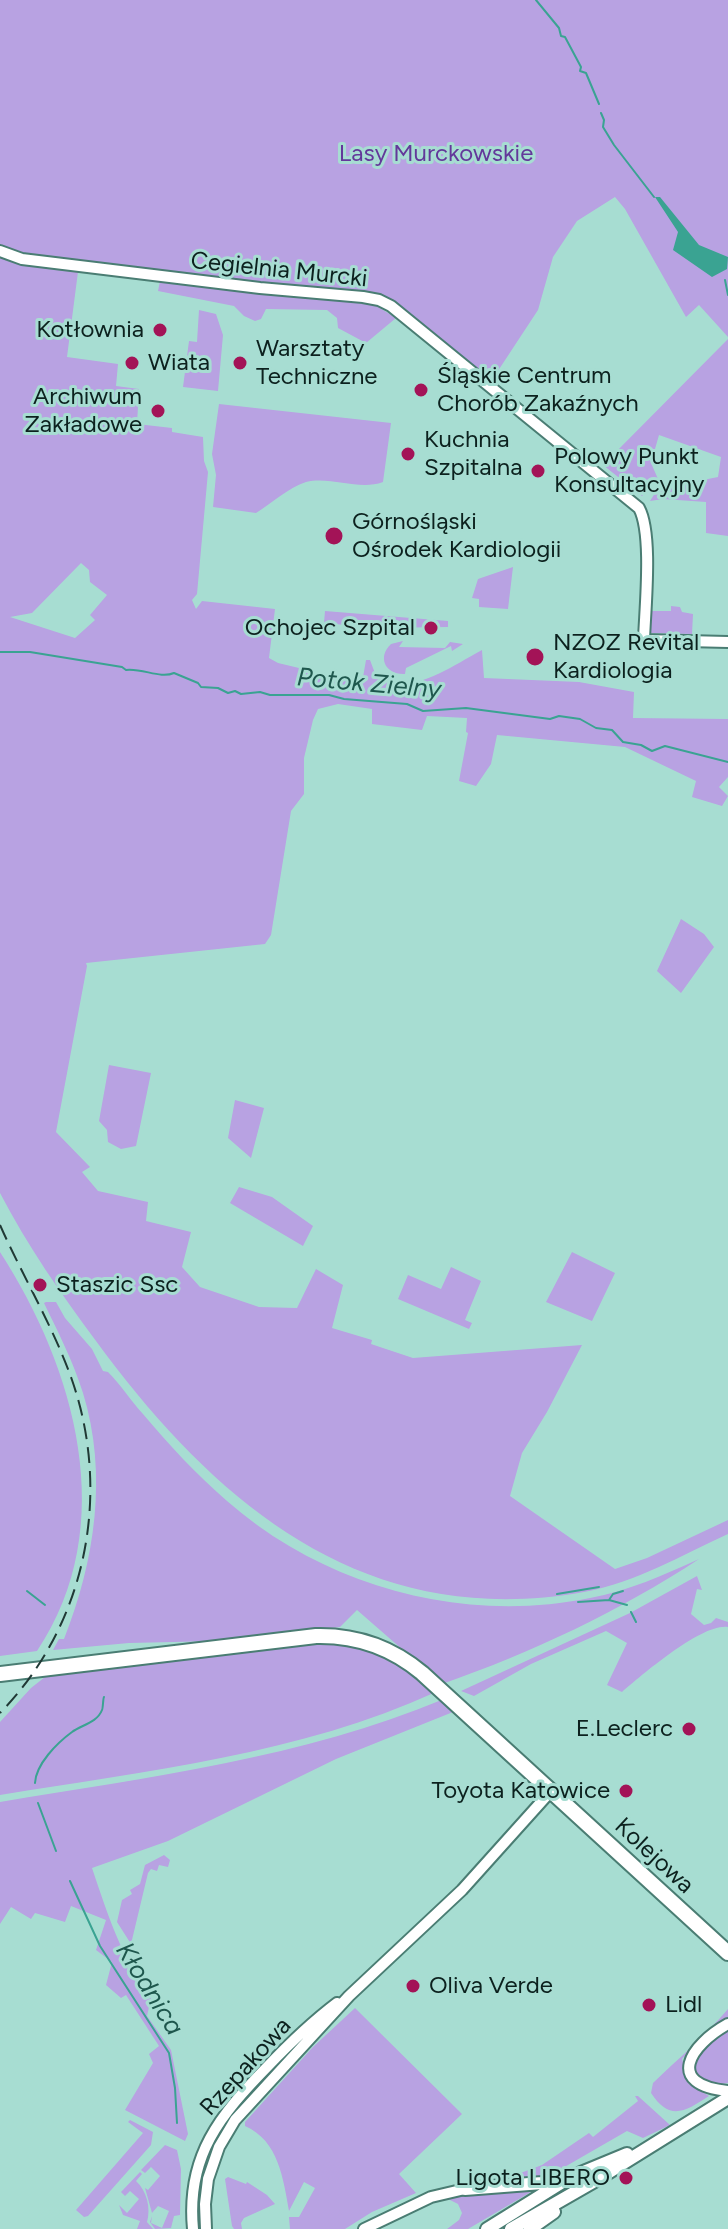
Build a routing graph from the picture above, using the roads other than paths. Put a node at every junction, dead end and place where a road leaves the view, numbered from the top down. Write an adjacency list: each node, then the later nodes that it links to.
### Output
1 (0, 251): 2 (street, Cegielnia Murcki)
2 (728, 642)
3 (219, 1648): 4 (main road); 5 (main road); 6 (main road, Kolejowa)
4 (0, 1666)
5 (0, 1674)
6 (551, 1791): 7 (main road, Kolejowa); 9 (street, Rzepakowa)
7 (722, 1944): 8 (main road, Kolejowa)
8 (728, 1953)
9 (349, 1996): 17 (street, Rzepakowa); 18 (street, Rzepakowa)
10 (728, 2024): 11 (street)
11 (728, 2091)
12 (728, 2098): 13 (main road)
13 (656, 2142): 14 (main road); 15 (main road)
14 (586, 2170): 16 (main road); 20 (main road)
15 (598, 2179): 21 (main road); 22 (main road)
16 (465, 2189): 19 (street)
17 (193, 2229)
18 (206, 2229)
19 (364, 2229)
20 (487, 2229)
21 (511, 2229)
22 (530, 2229)

